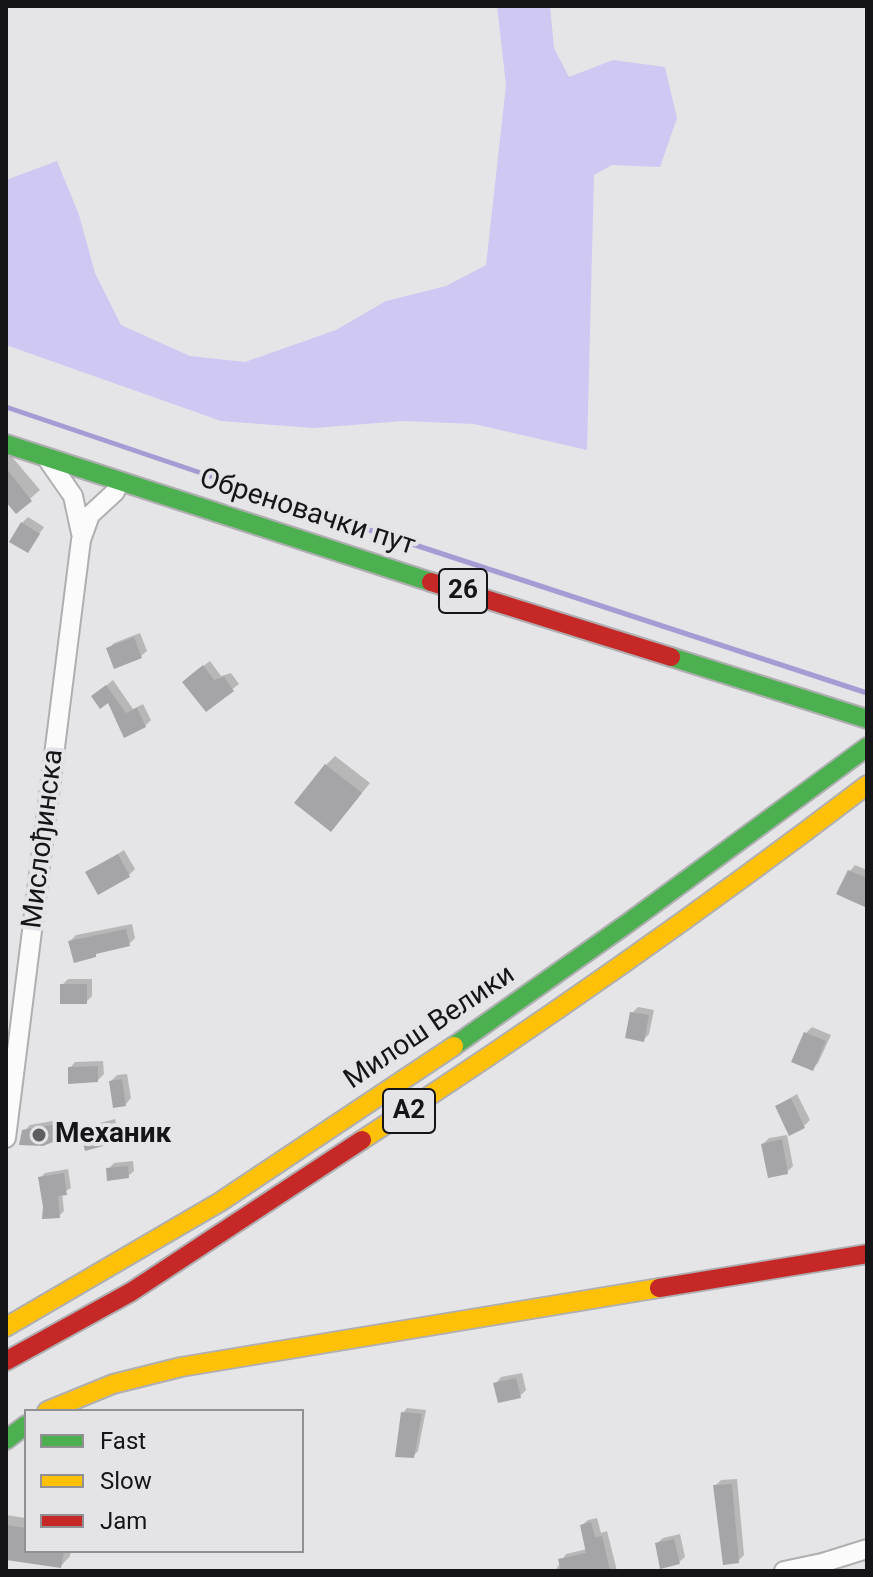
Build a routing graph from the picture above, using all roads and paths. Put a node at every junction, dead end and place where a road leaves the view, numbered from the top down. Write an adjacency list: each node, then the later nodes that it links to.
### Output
1 (6, 444): 2 (main road, Обреновачки пут / 26)
2 (46, 457): 3 (main road, Обреновачки пут / 26); 4 (street, Мислођинска)
3 (119, 482): 4 (street, Мислођинска); 5 (main road, Обреновачки пут / 26)
4 (81, 540): 8 (street, Мислођинска)
5 (867, 719)
6 (867, 747): 10 (main road, Милош Велики / A2)
7 (867, 785): 11 (main road, Милош Велики / A2)
8 (6, 1138)
9 (867, 1254): 12 (main road)
10 (6, 1327)
11 (6, 1361)
12 (51, 1409)
13 (24, 1426): 14 (main road)
14 (6, 1440)
15 (867, 1549): 16 (street)
16 (784, 1571)

